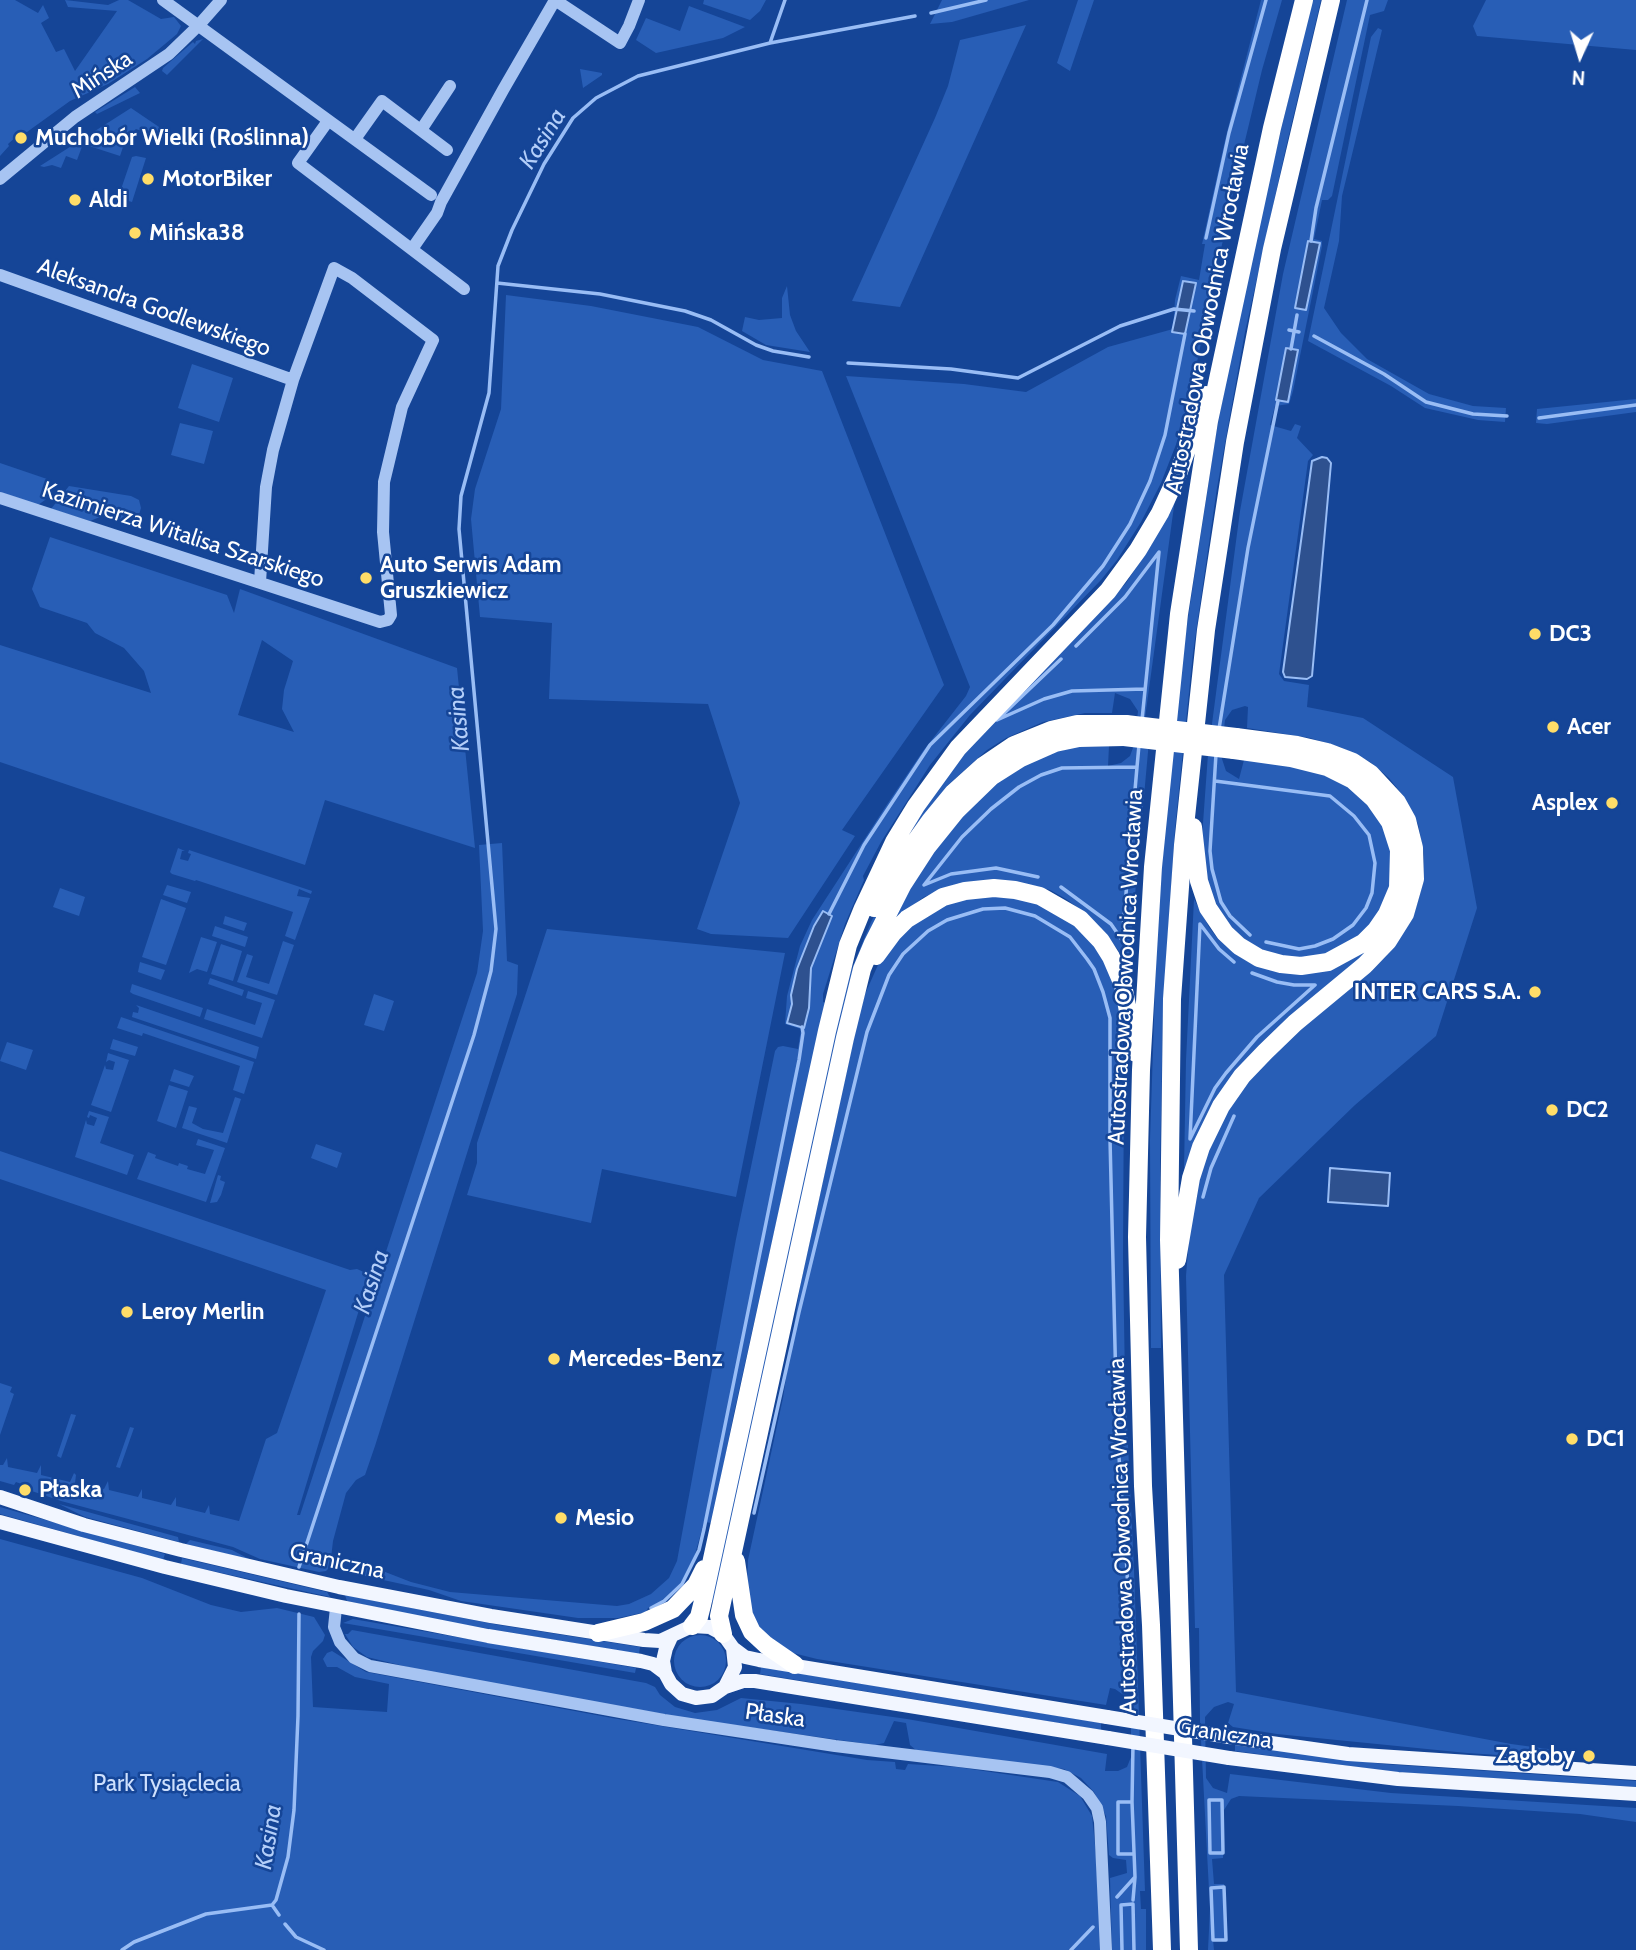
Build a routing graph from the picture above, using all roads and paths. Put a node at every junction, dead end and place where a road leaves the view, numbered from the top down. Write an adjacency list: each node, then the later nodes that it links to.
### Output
1 (163, 0): 7 (street)
2 (221, 0): 7 (street, Mińska)
3 (555, 0): 4 (street); 15 (street)
4 (639, 0)
5 (1304, 0): 18 (highway, Autostradowa Obwodnica Wrocławia)
6 (1331, 0): 24 (highway)
7 (198, 26): 9 (street); 13 (street, Mińska)
8 (450, 86): 10 (street)
9 (326, 124): 11 (street); 15 (street)
10 (421, 130): 11 (street); 12 (street)
11 (355, 139): 14 (street)
12 (447, 150)
13 (0, 179)
14 (431, 195)
15 (412, 249): 17 (street)
16 (0, 275): 19 (street, Aleksandra Godlewskiego)
17 (464, 289)
18 (1219, 367): 25 (highway); 27 (highway, Autostradowa Obwodnica Wrocławia)
19 (293, 380): 21 (street); 21 (street, Kazimierza Witalisa Szarskiego)
20 (0, 498): 21 (street, Kazimierza Witalisa Szarskiego)
21 (260, 582)
22 (1125, 730): 23 (highway, bridge); 25 (highway); 26 (highway)
23 (1235, 743): 24 (highway); 28 (highway)
24 (1189, 785): 28 (highway)
25 (840, 981): 31 (highway)
26 (852, 1007): 27 (highway); 32 (highway)
27 (1141, 1070): 44 (highway, Autostradowa Obwodnica Wrocławia)
28 (1171, 1301): 45 (highway)
29 (0, 1497): 35 (main road, Graniczna)
30 (0, 1522): 33 (main road, Graniczna)
31 (716, 1543): 34 (highway); 35 (highway)
32 (734, 1547): 37 (highway); 38 (highway)
33 (336, 1608): 39 (main road, Graniczna); 43 (street, Płaska)
34 (692, 1626): 36 (main road); 37 (main road)
35 (598, 1633): 36 (main road, Graniczna)
36 (671, 1637): 39 (main road)
37 (728, 1641): 38 (main road, Graniczna); 40 (main road)
38 (795, 1665): 41 (main road, Graniczna, bridge)
39 (665, 1673): 40 (main road)
40 (725, 1687): 42 (main road, Graniczna, bridge)
41 (1636, 1773)
42 (1636, 1794)
43 (1106, 1950)
44 (1162, 1950)
45 (1189, 1950)

